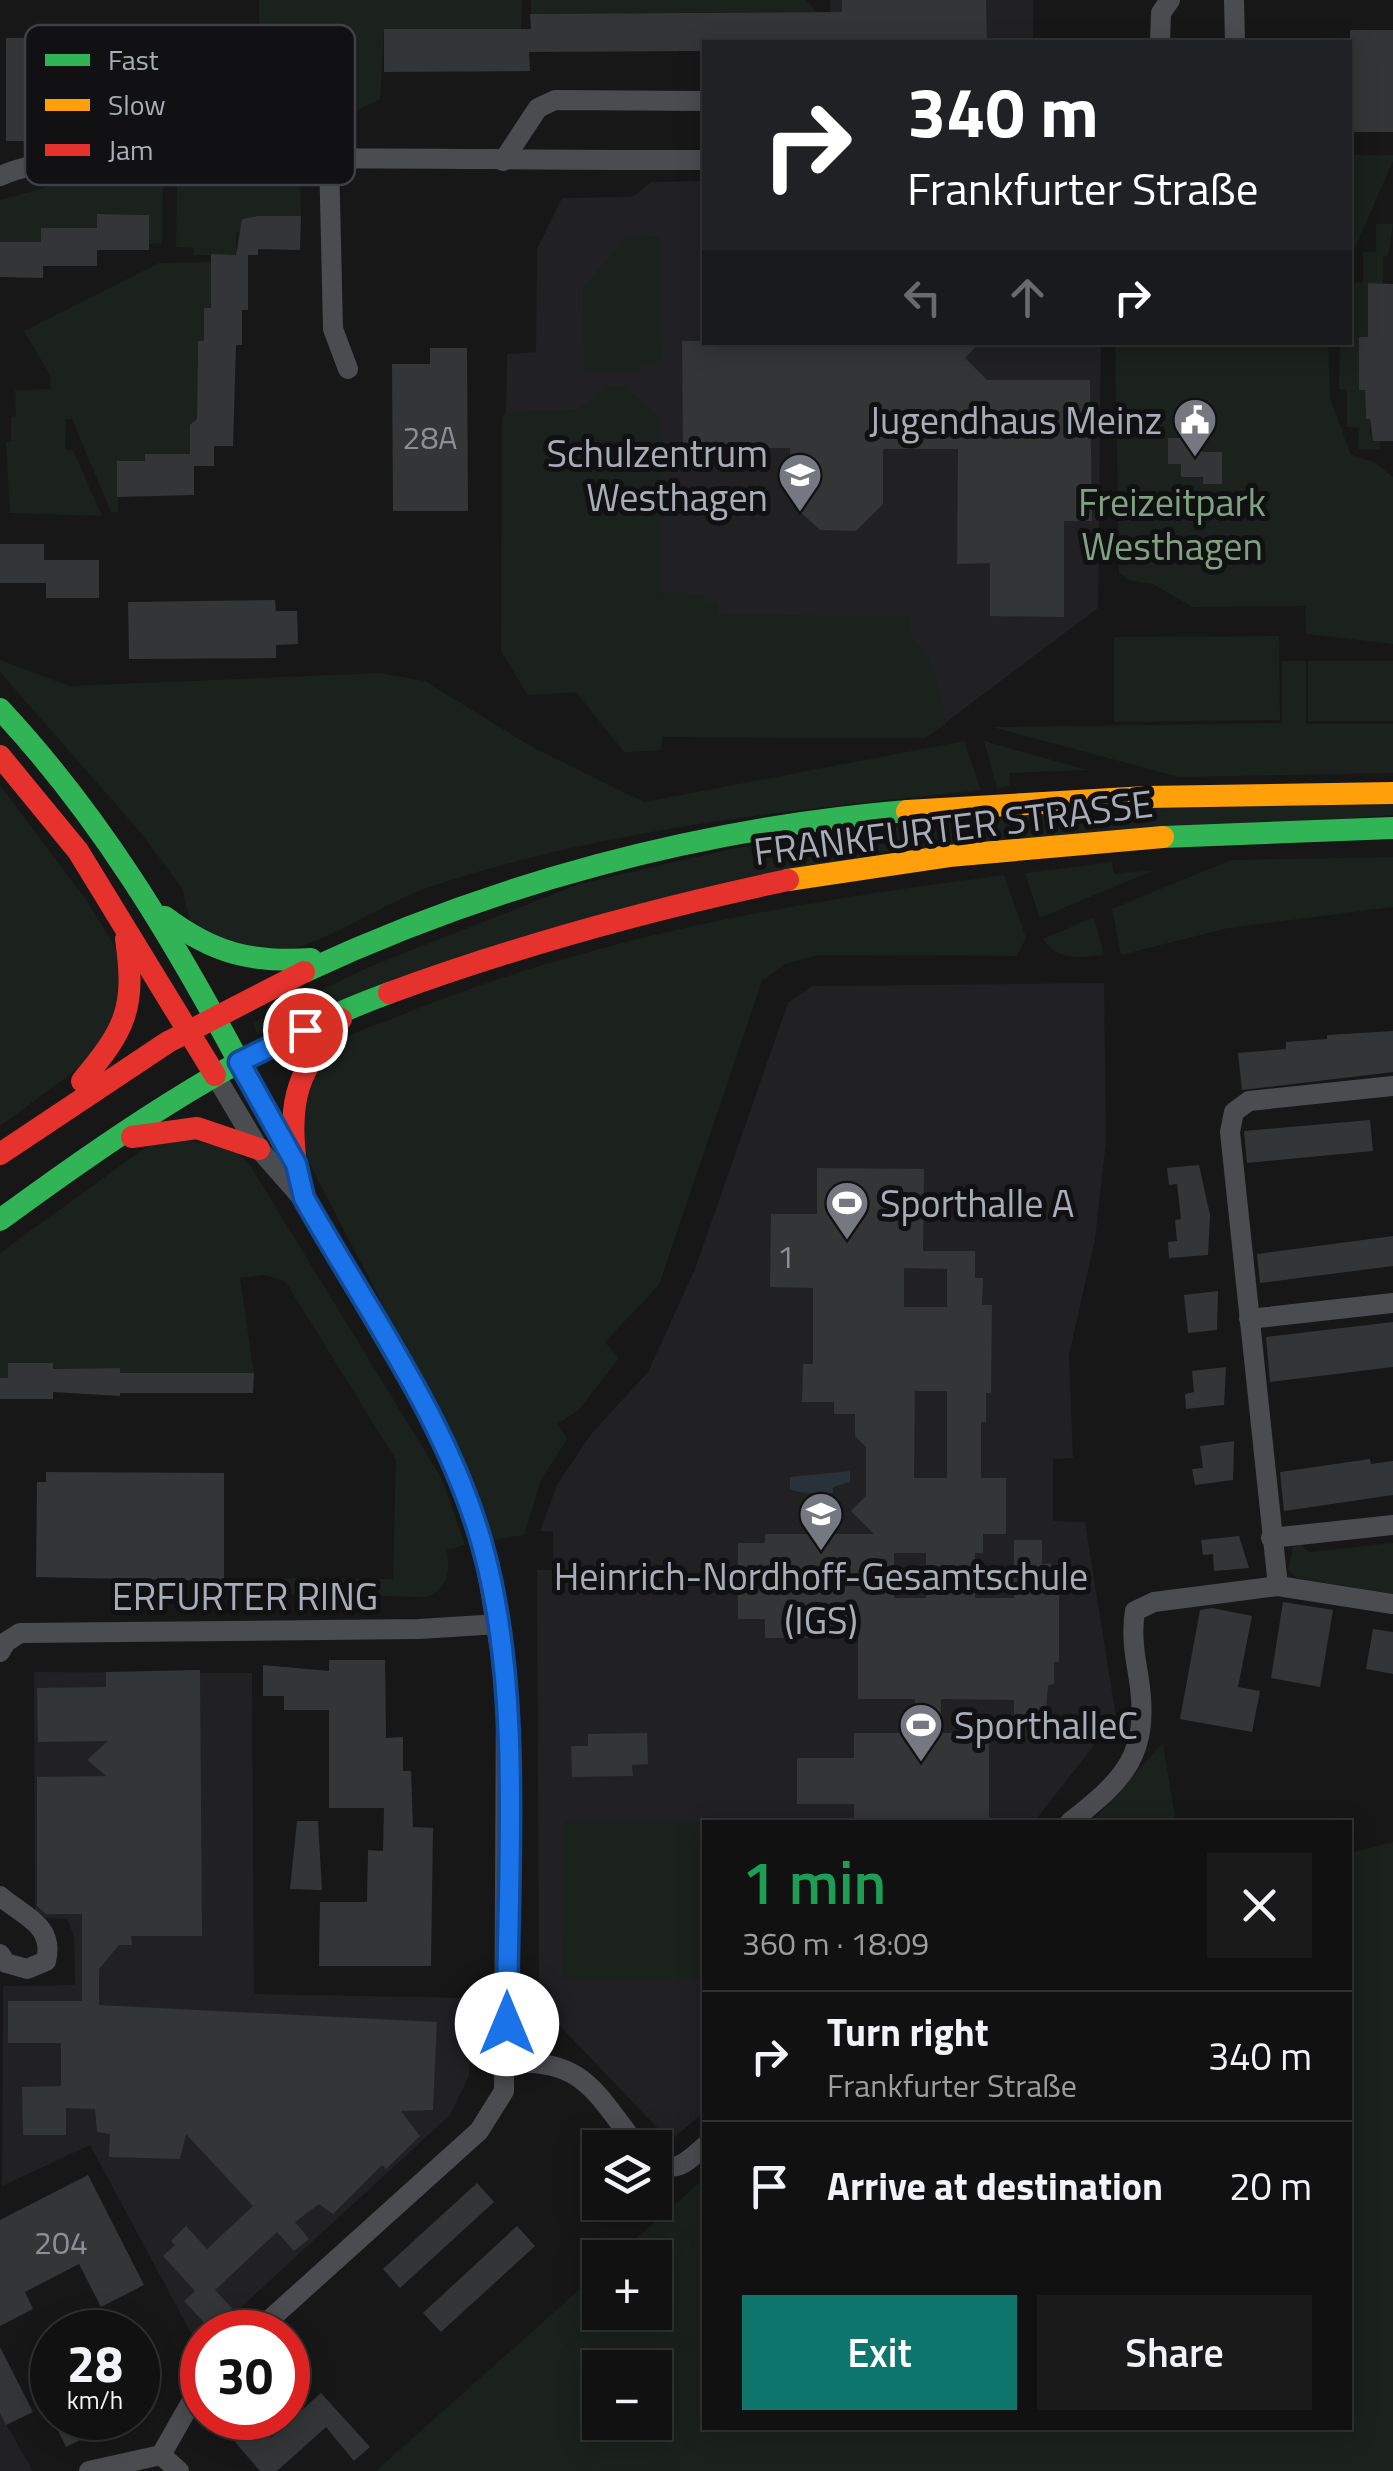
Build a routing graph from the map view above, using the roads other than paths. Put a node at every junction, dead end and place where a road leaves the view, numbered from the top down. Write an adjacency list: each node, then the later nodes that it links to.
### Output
1 (1170, 0): 3 (street)
2 (1234, 0): 4 (street)
3 (1160, 40)
4 (1235, 40)
5 (702, 101): 8 (street)
6 (355, 157): 8 (street)
7 (702, 160): 8 (street)
8 (503, 161)
9 (25, 169): 10 (street)
10 (0, 176)
11 (330, 185): 12 (street)
12 (348, 369)
13 (0, 709): 17 (street)
14 (0, 756): 18 (street)
15 (1393, 793): 19 (street, FRANKFURTER STRASSE)
16 (1393, 828): 20 (street, FRANKFURTER STRASSE)
17 (152, 907): 19 (street); 21 (street)
18 (123, 921): 22 (street); 26 (street)
19 (334, 957): 21 (street, FRANKFURTER STRASSE)
20 (348, 1010): 23 (street, FRANKFURTER STRASSE); 30 (street)
21 (214, 1015): 22 (street, FRANKFURTER STRASSE); 23 (street)
22 (187, 1030): 24 (street); 26 (street, FRANKFURTER STRASSE)
23 (239, 1062): 24 (street, FRANKFURTER STRASSE); 30 (street)
24 (215, 1076): 27 (street, FRANKFURTER STRASSE); 28 (street)
25 (1393, 1086): 34 (street)
26 (58, 1110): 29 (street, FRANKFURTER STRASSE)
27 (106, 1144): 28 (street); 32 (street, FRANKFURTER STRASSE)
28 (259, 1149): 31 (street)
29 (0, 1154)
30 (296, 1164): 31 (street)
31 (304, 1198): 39 (street)
32 (0, 1220)
33 (1393, 1303): 34 (street)
34 (1249, 1320): 36 (street)
35 (1393, 1525): 36 (street)
36 (1272, 1538): 37 (street)
37 (1278, 1586): 38 (street); 41 (street)
38 (1393, 1604)
39 (499, 1624): 40 (street, ERFURTER RING); 44 (street)
40 (0, 1652)
41 (1072, 1820)
42 (0, 1896): 43 (street)
43 (0, 1954)
44 (507, 2063): 45 (street); 48 (street)
45 (624, 2130)
46 (702, 2149): 47 (street)
47 (672, 2169)
48 (280, 2310)
49 (180, 2422): 50 (street)
50 (161, 2455): 51 (street); 52 (street)
51 (88, 2471)
52 (179, 2471)

